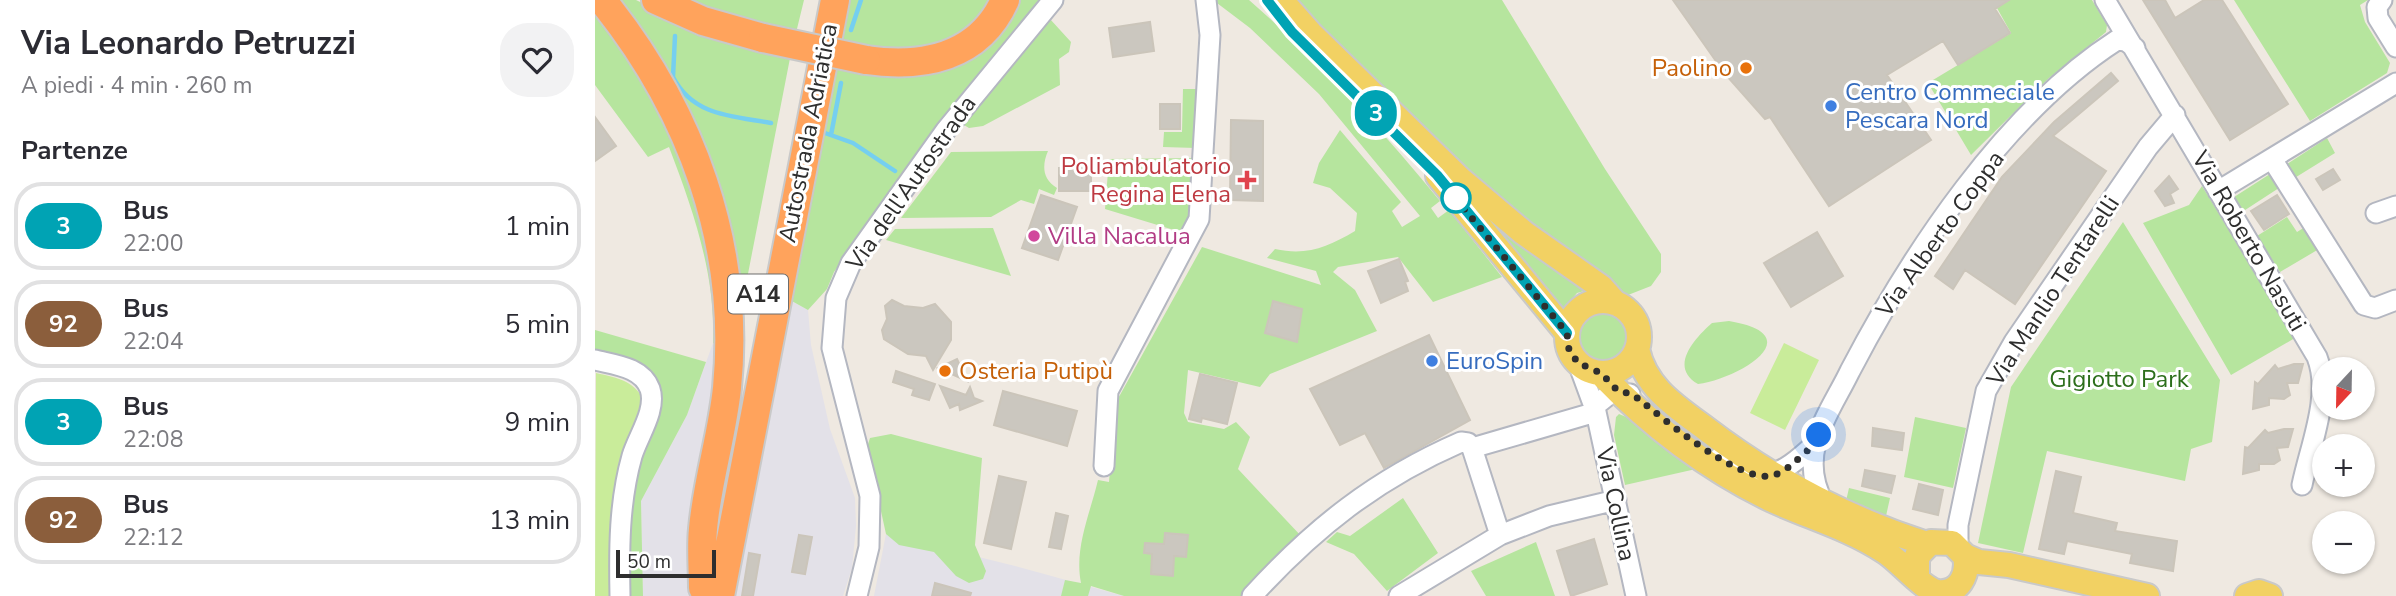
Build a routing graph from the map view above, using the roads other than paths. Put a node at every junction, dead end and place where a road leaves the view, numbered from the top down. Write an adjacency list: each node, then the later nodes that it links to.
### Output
1 (602, 0): 41 (highway)
2 (656, 0): 6 (highway, bridge)
3 (816, 0): 41 (highway, Autostrada Adriatica / A14)
4 (835, 0): 18 (highway, Autostrada Adriatica / A14)
5 (845, 0): 18 (highway)
6 (1005, 0)
7 (1053, 0): 43 (street, Via dell'Autostrada)
8 (1206, 0): 33 (street)
9 (1267, 0): 25 (main road)
10 (1281, 0): 24 (main road)
11 (2382, 0): 13 (street)
12 (2108, 5): 14 (street, Via Alberto Coppa); 15 (street, Via Alberto Coppa)
13 (2396, 47)
14 (2136, 48): 15 (street, Via Alberto Coppa); 17 (street, Via Roberto Nasuti)
15 (2100, 51): 31 (street, Via Alberto Coppa)
16 (2396, 83): 19 (street)
17 (2175, 115): 20 (street, Via Roberto Nasuti); 39 (street, Via Manlio Tentarelli)
18 (805, 146): 41 (highway, Autostrada Adriatica / A14)
19 (2271, 159): 20 (street); 23 (street)
20 (2218, 191): 35 (street, Via Roberto Nasuti)
21 (2396, 206): 22 (street)
22 (2376, 214)
23 (2396, 300)
24 (1615, 303): 25 (main road); 26 (main road)
25 (1567, 333): 28 (main road)
26 (1637, 349): 28 (main road); 34 (main road)
27 (595, 360): 42 (street)
28 (1592, 370): 29 (main road); 30 (street, Via Collina)
29 (1618, 391): 30 (street, Via Collina); 34 (street); 40 (main road)
30 (1596, 408): 32 (street, Via Collina); 36 (street, Via Collina)
31 (1815, 444): 34 (street, Via Alberto Coppa); 37 (street, Via Alberto Coppa)
32 (1472, 449): 38 (street); 44 (street, Via Collina)
33 (1104, 466)
34 (1773, 476): 37 (main road)
35 (2302, 485)
36 (1616, 500): 38 (street); 46 (street, Via Collina)
37 (1824, 504): 39 (main road)
38 (1500, 535): 45 (street)
39 (1953, 548): 40 (main road); 40 (main road); 47 (main road); 48 (main road)
40 (1929, 588)
41 (708, 593)
42 (620, 596)
43 (857, 596)
44 (1252, 596)
45 (1399, 596)
46 (1636, 596)
47 (2101, 596)
48 (2147, 596)
49 (2247, 596): 50 (main road)
50 (2270, 596)

